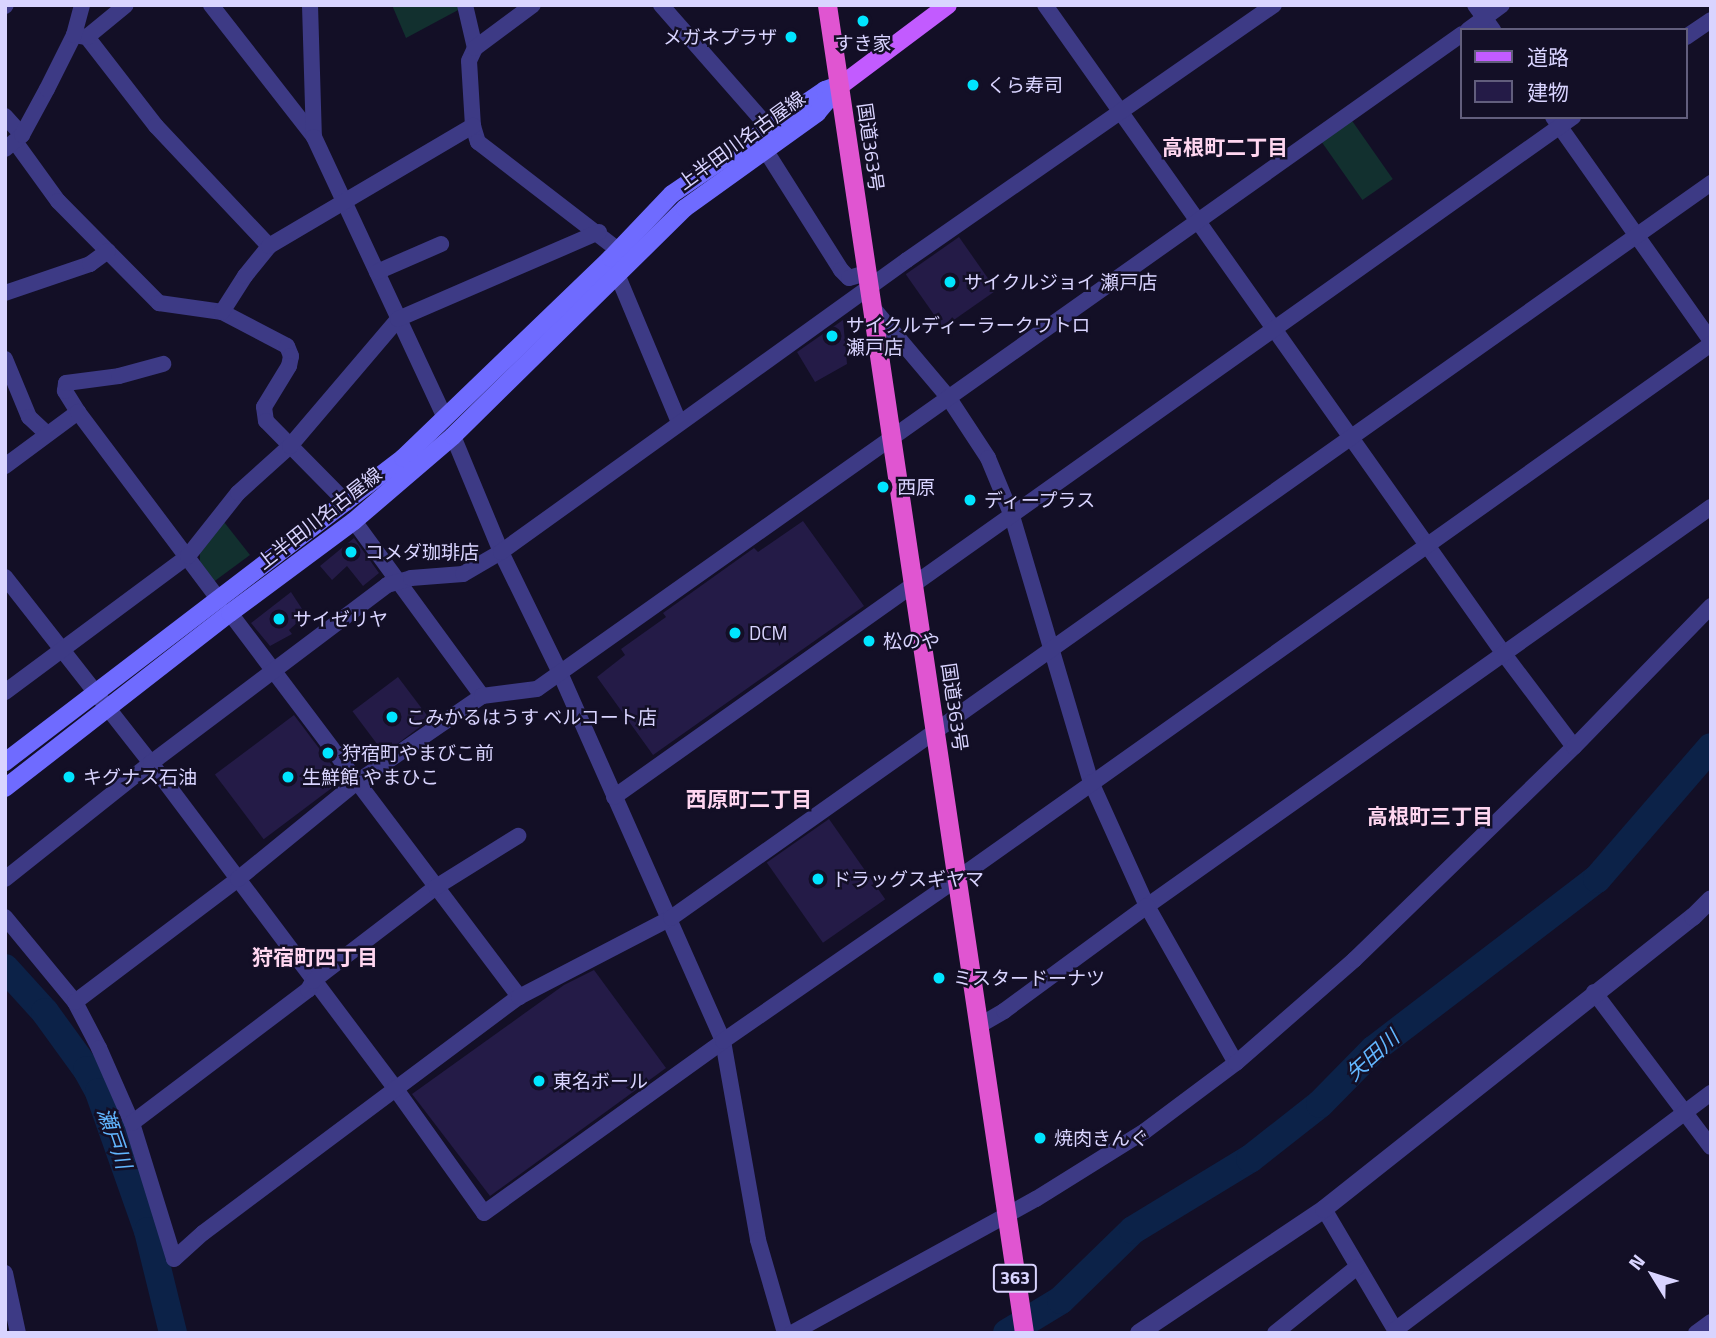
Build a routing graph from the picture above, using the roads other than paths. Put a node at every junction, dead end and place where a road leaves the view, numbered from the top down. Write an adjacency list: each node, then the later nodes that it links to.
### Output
1 (82, 5): 16 (street)
2 (126, 5): 16 (street)
3 (211, 5): 25 (street)
4 (310, 5): 25 (street)
5 (465, 5): 18 (street)
6 (533, 5): 18 (street)
7 (827, 5): 19 (highway, 国道363号 / 363)
8 (948, 5): 19 (main road)
9 (1045, 5): 20 (street)
10 (1274, 5): 20 (street)
11 (1502, 5): 13 (street)
12 (667, 7): 24 (street)
13 (1484, 18)
14 (1711, 20): 17 (street)
15 (1460, 35): 30 (street)
16 (80, 36): 26 (street); 34 (street)
17 (1688, 36)
18 (475, 48): 23 (street)
19 (840, 86): 24 (main road, 上半田川名古屋線); 27 (main road, 上半田川名古屋線); 39 (highway, 国道363号 / 363)
20 (1120, 114): 30 (street); 39 (street)
21 (5, 116): 26 (street)
22 (1562, 120): 32 (street); 43 (street)
23 (473, 126): 29 (street); 31 (street)
24 (768, 127): 35 (main road, 上半田川名古屋線)
25 (314, 137): 29 (street)
26 (14, 142): 36 (street)
27 (764, 148): 38 (main road, 上半田川名古屋線); 39 (street)
28 (1711, 183): 32 (street)
29 (345, 202): 34 (street); 37 (street)
30 (1197, 221): 43 (street); 48 (street)
31 (599, 232): 35 (street); 42 (street)
32 (1637, 236): 44 (street); 55 (street)
33 (441, 244): 37 (street)
34 (269, 246): 41 (street)
35 (618, 250): 50 (main road, 上半田川名古屋線)
36 (108, 251): 40 (street); 41 (street)
37 (377, 272): 42 (street)
38 (617, 274): 51 (street); 53 (main road, 上半田川名古屋線)
39 (869, 289): 48 (street); 51 (street); 54 (highway, 国道363号 / 363)
40 (5, 293)
41 (222, 312): 56 (street)
42 (398, 319): 50 (street); 56 (street)
43 (1275, 330): 55 (street); 60 (street)
44 (1711, 343): 62 (street)
45 (5, 359): 47 (street)
46 (163, 364): 49 (street)
47 (9, 380): 52 (street)
48 (948, 397): 54 (street); 60 (street)
49 (78, 412): 52 (street); 64 (street)
50 (445, 418): 58 (main road, 上半田川名古屋線)
51 (679, 422): 63 (street)
52 (47, 434): 57 (street)
53 (453, 436): 61 (main road, 上半田川名古屋線); 63 (street)
54 (890, 438): 67 (highway, 国道363号 / 363); 74 (street)
55 (1351, 438): 62 (street); 71 (street)
56 (290, 446): 58 (street); 64 (street)
57 (5, 466)
58 (347, 503): 68 (main road, 上半田川名古屋線)
59 (1711, 507): 72 (street)
60 (1013, 516): 67 (street); 71 (street)
61 (354, 521): 66 (street); 68 (main road, 上半田川名古屋線)
62 (1427, 546): 72 (street); 84 (street)
63 (501, 552): 66 (street); 74 (street)
64 (188, 556): 68 (street); 70 (street)
65 (5, 577): 70 (street)
66 (398, 580): 73 (street); 77 (street)
67 (914, 583): 79 (highway, 国道363号 / 363); 86 (street)
68 (224, 606): 73 (street); 76 (main road, 上半田川名古屋線); 78 (main road, 上半田川名古屋線)
69 (1711, 606): 80 (street)
70 (63, 648): 75 (street); 76 (street)
71 (1053, 648): 79 (street); 84 (street)
72 (1504, 654): 80 (street); 93 (street)
73 (273, 670): 82 (street); 83 (street)
74 (560, 673): 77 (street); 86 (street)
75 (5, 692)
76 (98, 693): 78 (street); 81 (main road, 上半田川名古屋線)
77 (482, 696): 83 (street)
78 (109, 708): 82 (street); 85 (main road, 上半田川名古屋線)
79 (936, 731): 90 (highway, 国道363号 / 363); 95 (street)
80 (1574, 747): 102 (street)
81 (5, 762)
82 (151, 763): 88 (street); 89 (street)
83 (357, 782): 89 (street); 91 (street)
84 (1091, 782): 90 (street); 93 (street)
85 (5, 788)
86 (614, 797): 95 (street)
87 (518, 836): 91 (street)
88 (5, 879)
89 (238, 879): 96 (street); 99 (street)
90 (957, 879): 100 (highway, 国道363号 / 363); 101 (street)
91 (436, 887): 96 (street); 98 (street)
92 (1711, 899): 97 (street)
93 (1147, 906): 100 (street); 102 (street)
94 (5, 917): 99 (street)
95 (671, 918): 98 (street); 101 (street)
96 (313, 981): 103 (street); 106 (street)
97 (1594, 992): 105 (street); 108 (street)
98 (519, 997): 103 (street)
99 (75, 1002): 106 (street)
100 (980, 1025): 109 (highway, 国道363号 / 363)
101 (723, 1041): 103 (street); 115 (street)
102 (1236, 1063): 109 (street)
103 (395, 1088): 106 (street)
104 (1711, 1093): 105 (street)
105 (1685, 1113): 107 (street); 113 (street)
106 (132, 1123)
107 (1711, 1147)
108 (1324, 1209): 110 (street); 118 (street)
109 (1006, 1217): 116 (street); 117 (highway, 国道363号 / 363)
110 (1357, 1266): 113 (street); 119 (street)
111 (5, 1273): 114 (street)
112 (1711, 1322): 120 (street)
113 (1396, 1331)
114 (19, 1333)
115 (785, 1333)
116 (792, 1333)
117 (1024, 1333)
118 (1139, 1333)
119 (1275, 1333)
120 (1696, 1333)

